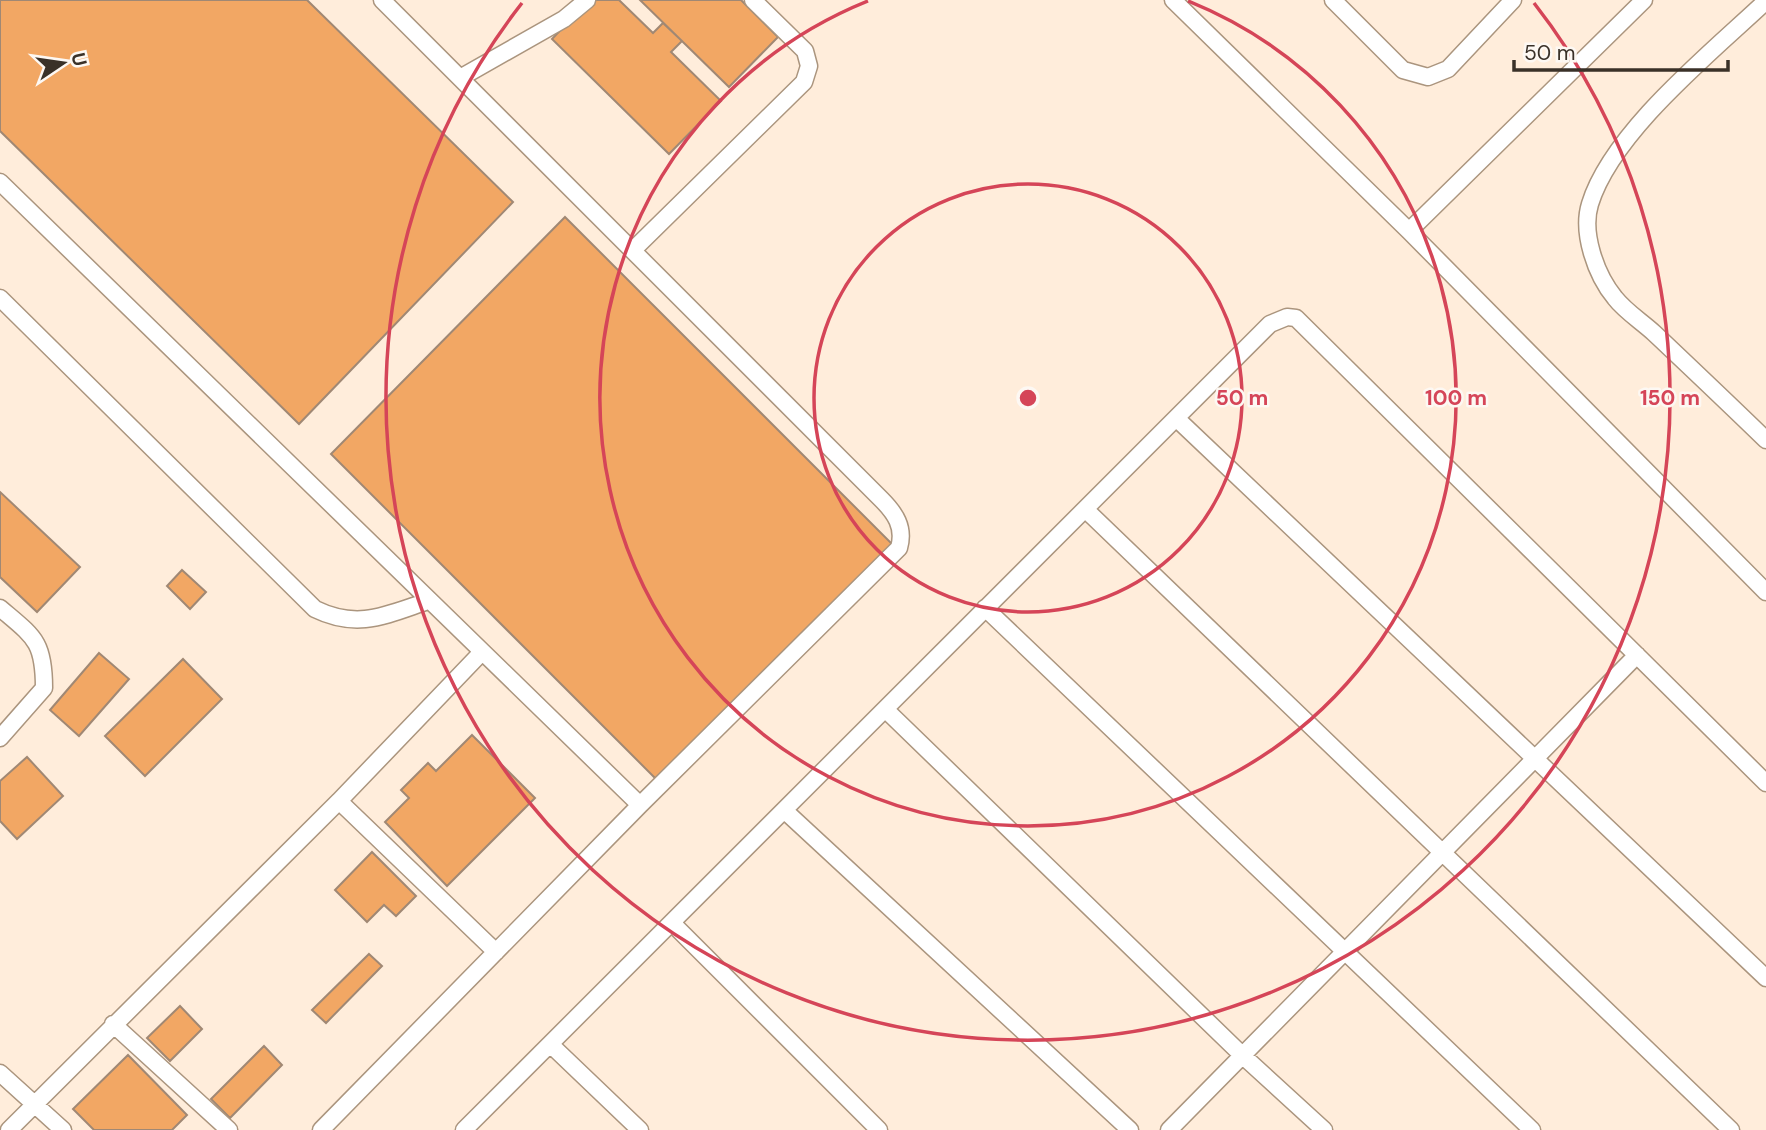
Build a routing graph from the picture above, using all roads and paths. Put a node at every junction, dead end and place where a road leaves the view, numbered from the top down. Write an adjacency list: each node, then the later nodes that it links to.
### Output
1 (382, 0): 9 (lane)
2 (587, 0): 9 (lane)
3 (753, 0): 12 (lane)
4 (1173, 0): 11 (lane)
5 (1333, 0): 6 (lane)
6 (1513, 0)
7 (1644, 0): 11 (lane)
8 (1766, 1): 15 (lane)
9 (460, 78): 12 (lane)
10 (0, 182): 18 (lane)
11 (1409, 231): 17 (lane)
12 (634, 249): 28 (lane)
13 (0, 298): 18 (lane)
14 (1176, 418): 16 (lane); 22 (lane); 25 (lane)
15 (1766, 440)
16 (1085, 509): 20 (lane); 30 (lane)
17 (1766, 592)
18 (428, 601): 21 (lane)
19 (0, 608): 24 (lane)
20 (985, 608): 23 (lane); 33 (lane)
21 (481, 653): 27 (lane); 28 (lane)
22 (1637, 655): 25 (lane); 26 (lane)
23 (885, 709): 29 (lane); 37 (lane)
24 (0, 738)
25 (1534, 760): 30 (lane); 34 (lane)
26 (1766, 783)
27 (338, 801): 32 (lane); 35 (lane)
28 (640, 805): 32 (lane)
29 (784, 810): 31 (lane); 47 (lane)
30 (1442, 853): 33 (lane); 51 (lane)
31 (672, 923): 36 (lane); 46 (lane)
32 (496, 951): 43 (lane)
33 (1345, 951): 37 (lane); 50 (lane)
34 (1766, 978)
35 (113, 1024): 39 (lane); 42 (lane)
36 (550, 1045): 44 (lane); 45 (lane)
37 (1242, 1055): 48 (lane); 49 (lane)
38 (0, 1073): 39 (lane)
39 (34, 1105): 40 (lane); 41 (lane)
40 (9, 1130)
41 (63, 1130)
42 (229, 1130)
43 (321, 1130)
44 (464, 1130)
45 (640, 1130)
46 (879, 1130)
47 (1130, 1130)
48 (1169, 1130)
49 (1324, 1130)
50 (1532, 1130)
51 (1731, 1130)

